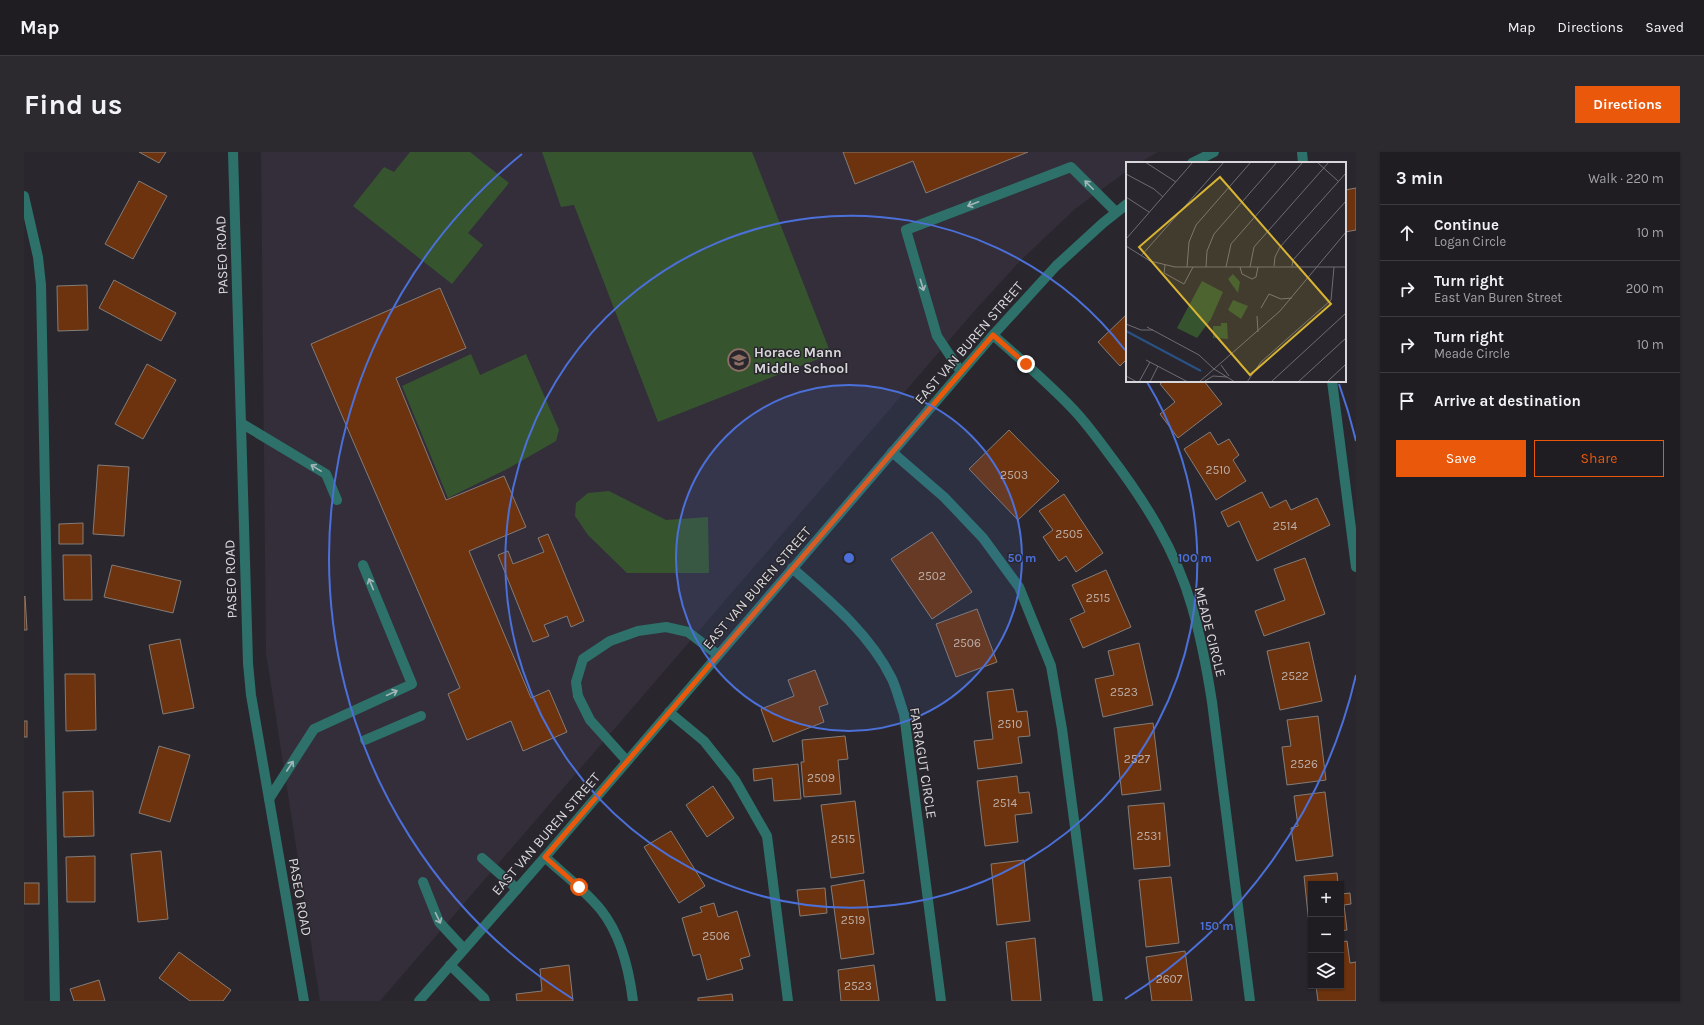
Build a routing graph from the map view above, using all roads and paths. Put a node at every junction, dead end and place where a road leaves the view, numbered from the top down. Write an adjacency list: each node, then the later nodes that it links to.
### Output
1 (233, 152): 12 (street, PASEO ROAD)
2 (1214, 152): 4 (street)
3 (1302, 152): 5 (street)
4 (1194, 162)
5 (1303, 162)
6 (24, 196): 30 (street)
7 (1126, 205): 8 (street, EAST VAN BUREN STREET)
8 (1116, 212): 9 (street, EAST VAN BUREN STREET); 10 (street, one-way to 10)
9 (993, 335): 10 (street, EAST VAN BUREN STREET); 38 (street, MEADE CIRCLE)
10 (961, 372): 13 (street, EAST VAN BUREN STREET)
11 (1332, 382): 16 (street)
12 (241, 423): 14 (street, one-way to 12); 23 (street, PASEO ROAD)
13 (892, 452): 17 (street, EAST VAN BUREN STREET); 37 (street)
14 (336, 500)
15 (363, 566): 23 (street, one-way to 15)
16 (1356, 566)
17 (792, 568): 18 (street, EAST VAN BUREN STREET); 36 (street, FARRAGUT CIRCLE)
18 (718, 655): 19 (street, EAST VAN BUREN STREET); 22 (street)
19 (669, 712): 22 (street, EAST VAN BUREN STREET); 35 (street)
20 (421, 716): 21 (street)
21 (365, 740)
22 (627, 761): 24 (street, EAST VAN BUREN STREET)
23 (269, 799): 31 (street, PASEO ROAD)
24 (545, 857): 27 (street, EAST VAN BUREN STREET); 34 (street)
25 (482, 858): 27 (street)
26 (423, 882): 28 (street, one-way to 28)
27 (517, 889): 28 (street, EAST VAN BUREN STREET)
28 (464, 949): 29 (street, EAST VAN BUREN STREET)
29 (450, 965): 32 (street, EAST VAN BUREN STREET); 33 (street)
30 (55, 1001)
31 (304, 1001)
32 (419, 1001)
33 (485, 1001)
34 (633, 1001)
35 (788, 1001)
36 (941, 1001)
37 (1098, 1001)
38 (1250, 1001)

